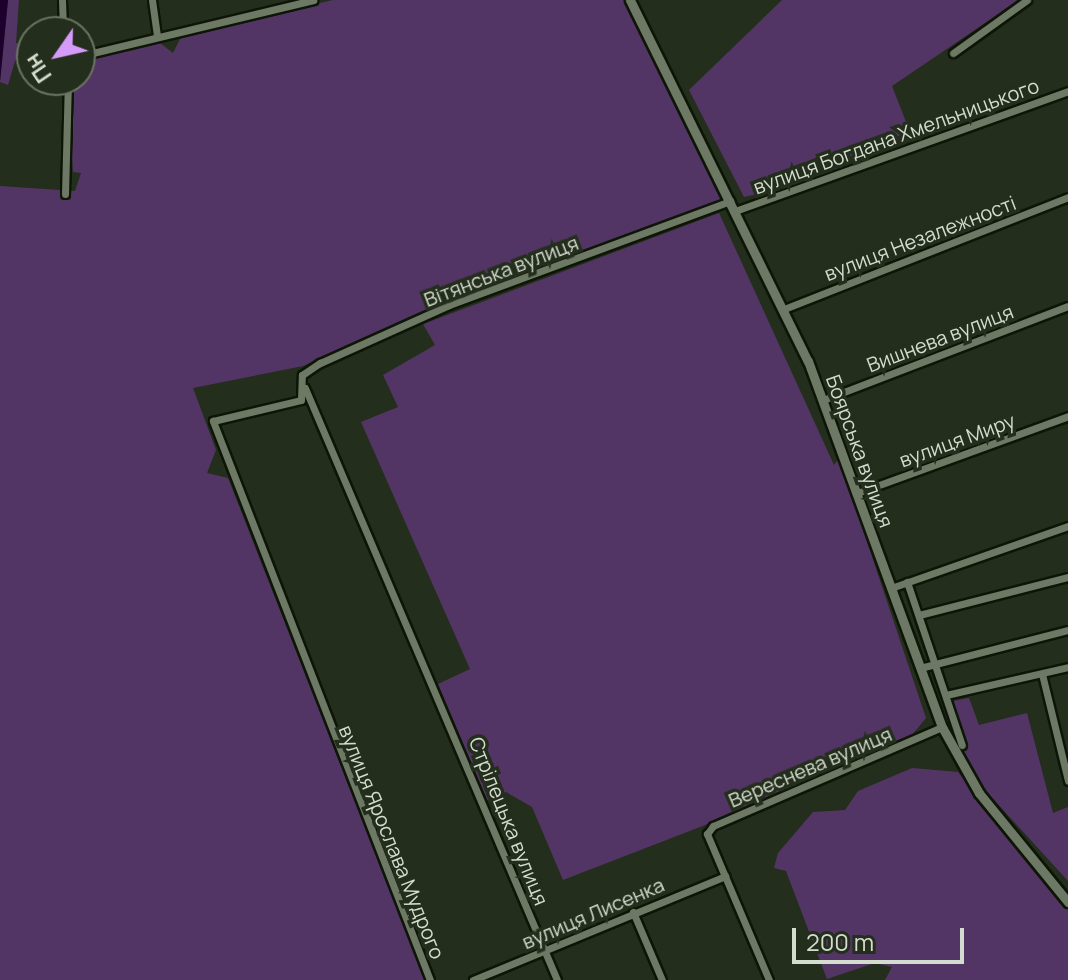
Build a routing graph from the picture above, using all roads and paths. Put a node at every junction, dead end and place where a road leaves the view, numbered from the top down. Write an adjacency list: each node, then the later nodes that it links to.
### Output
1 (152, 0): 7 (street)
2 (269, 0): 6 (street)
3 (313, 0): 6 (street)
4 (630, 0): 14 (street, Боярська вулиця)
5 (1027, 0): 9 (street)
6 (270, 11): 7 (street)
7 (157, 37): 8 (street)
8 (96, 52)
9 (953, 53)
10 (1068, 91): 15 (street, вулиця Богдана Хмельницького)
11 (68, 96): 12 (street)
12 (65, 194)
13 (1068, 197): 17 (street, вулиця Незалежності)
14 (730, 201): 15 (street, Боярська вулиця); 18 (street, Вітянська вулиця)
15 (735, 211): 17 (street, Боярська вулиця)
16 (1068, 306): 19 (street, Вишнева вулиця)
17 (784, 309): 19 (street, Боярська вулиця)
18 (305, 388): 33 (street, Вітянська вулиця); 40 (street, Стрілецька вулиця)
19 (823, 400): 21 (street, Боярська вулиця)
20 (1068, 416): 21 (street, вулиця Миру)
21 (857, 493): 25 (street, Боярська вулиця)
22 (1068, 526): 24 (street)
23 (1068, 577): 26 (street)
24 (907, 582): 25 (street); 26 (street)
25 (891, 588): 30 (street, Боярська вулиця)
26 (919, 615): 28 (street)
27 (1068, 630): 28 (street)
28 (935, 664): 30 (street); 32 (street)
29 (1068, 667): 31 (street)
30 (920, 668): 34 (street, Боярська вулиця)
31 (1042, 674): 32 (street); 36 (street)
32 (946, 695): 35 (street)
33 (323, 715): 41 (street, вулиця Ярослава Мудрого)
34 (942, 727): 37 (street, Вереснева вулиця); 38 (street, Боярська вулиця)
35 (962, 745)
36 (1068, 781)
37 (725, 876): 39 (street, вулиця Лисенка); 45 (street, Вереснева вулиця)
38 (1068, 902)
39 (633, 912): 40 (street, вулиця Лисенка); 44 (street)
40 (544, 950): 42 (street, вулиця Лисенка); 43 (street, Стрілецька вулиця)
41 (430, 980)
42 (473, 980)
43 (557, 980)
44 (662, 980)
45 (769, 980)

